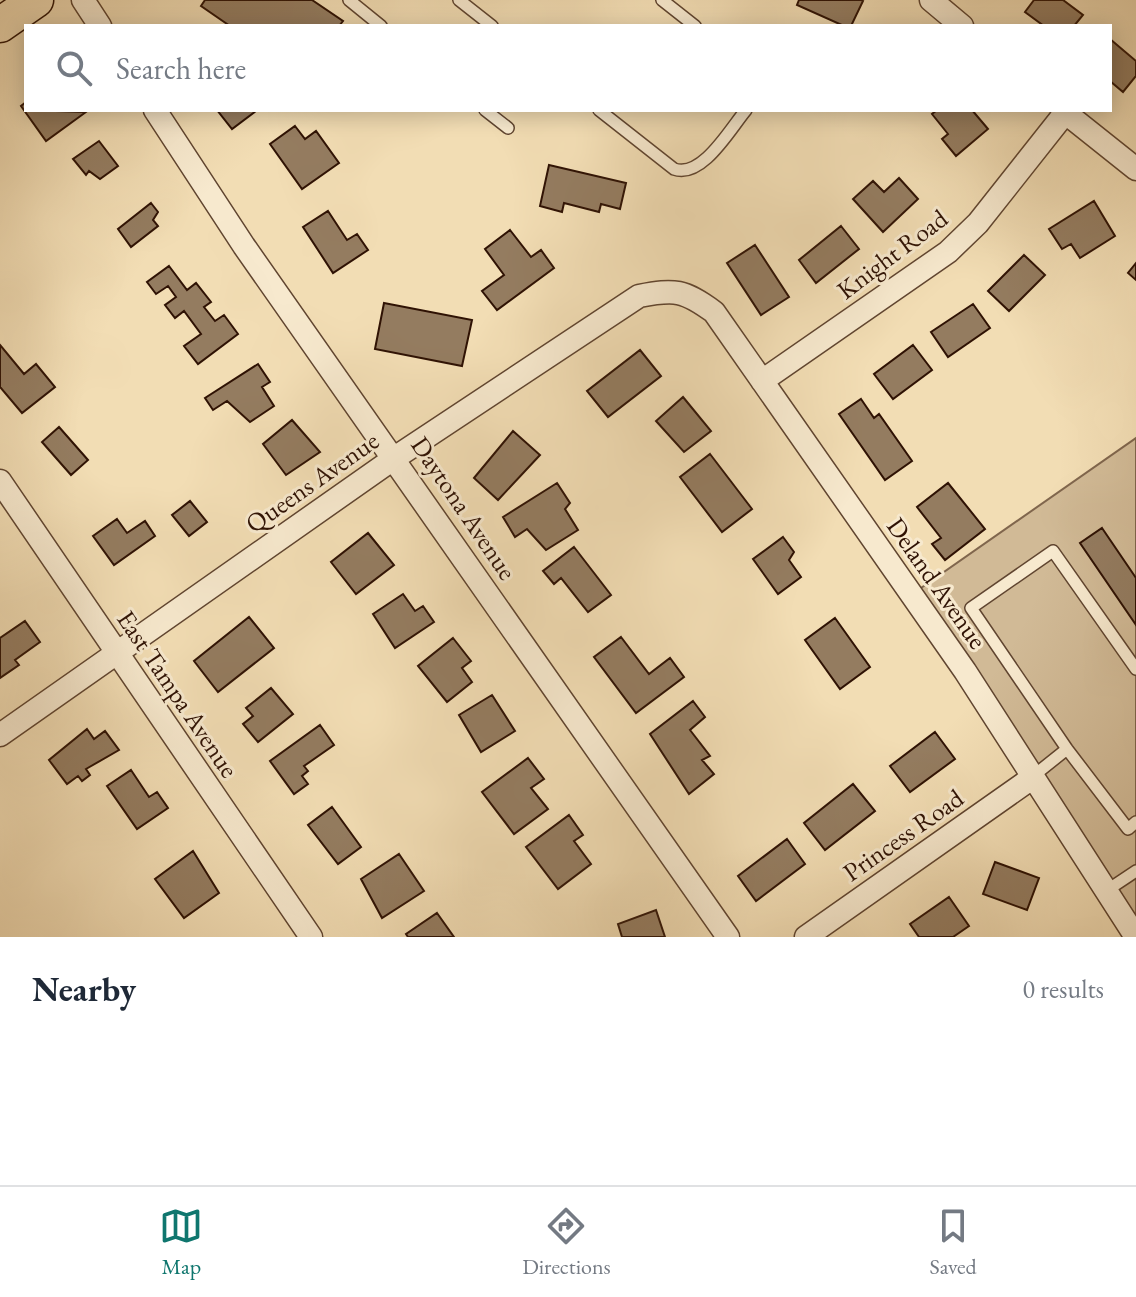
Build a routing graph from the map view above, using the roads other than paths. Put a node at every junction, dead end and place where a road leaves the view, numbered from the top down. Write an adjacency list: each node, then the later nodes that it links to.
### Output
1 (36, 0): 12 (main road)
2 (83, 0): 7 (street)
3 (349, 0): 8 (lane)
4 (459, 0): 9 (lane)
5 (662, 0): 10 (lane)
6 (931, 0): 11 (street)
7 (99, 24)
8 (379, 24)
9 (489, 24)
10 (692, 24)
11 (960, 24)
12 (0, 25)
13 (156, 112): 23 (street, Daytona Avenue)
14 (488, 112): 19 (lane)
15 (602, 112): 16 (lane)
16 (744, 112)
17 (1063, 112): 22 (street, Knight Road)
18 (1065, 112): 20 (street)
19 (508, 128)
20 (1136, 169)
21 (665, 291): 22 (street, Deland Avenue); 23 (street, Queens Avenue)
22 (762, 381): 29 (street, Deland Avenue)
23 (396, 457): 25 (street, Queens Avenue); 34 (street, Daytona Avenue)
24 (0, 481): 25 (street, East Tampa Avenue)
25 (117, 653): 27 (street, Queens Avenue); 33 (street, East Tampa Avenue)
26 (1136, 669): 28 (lane)
27 (0, 735)
28 (1067, 749): 29 (lane); 30 (lane)
29 (1032, 778): 32 (street, Deland Avenue); 35 (street, Princess Road)
30 (1136, 822)
31 (1136, 871): 32 (lane)
32 (1106, 891): 36 (street, Deland Avenue)
33 (311, 937)
34 (728, 937)
35 (806, 937)
36 (1136, 937)

